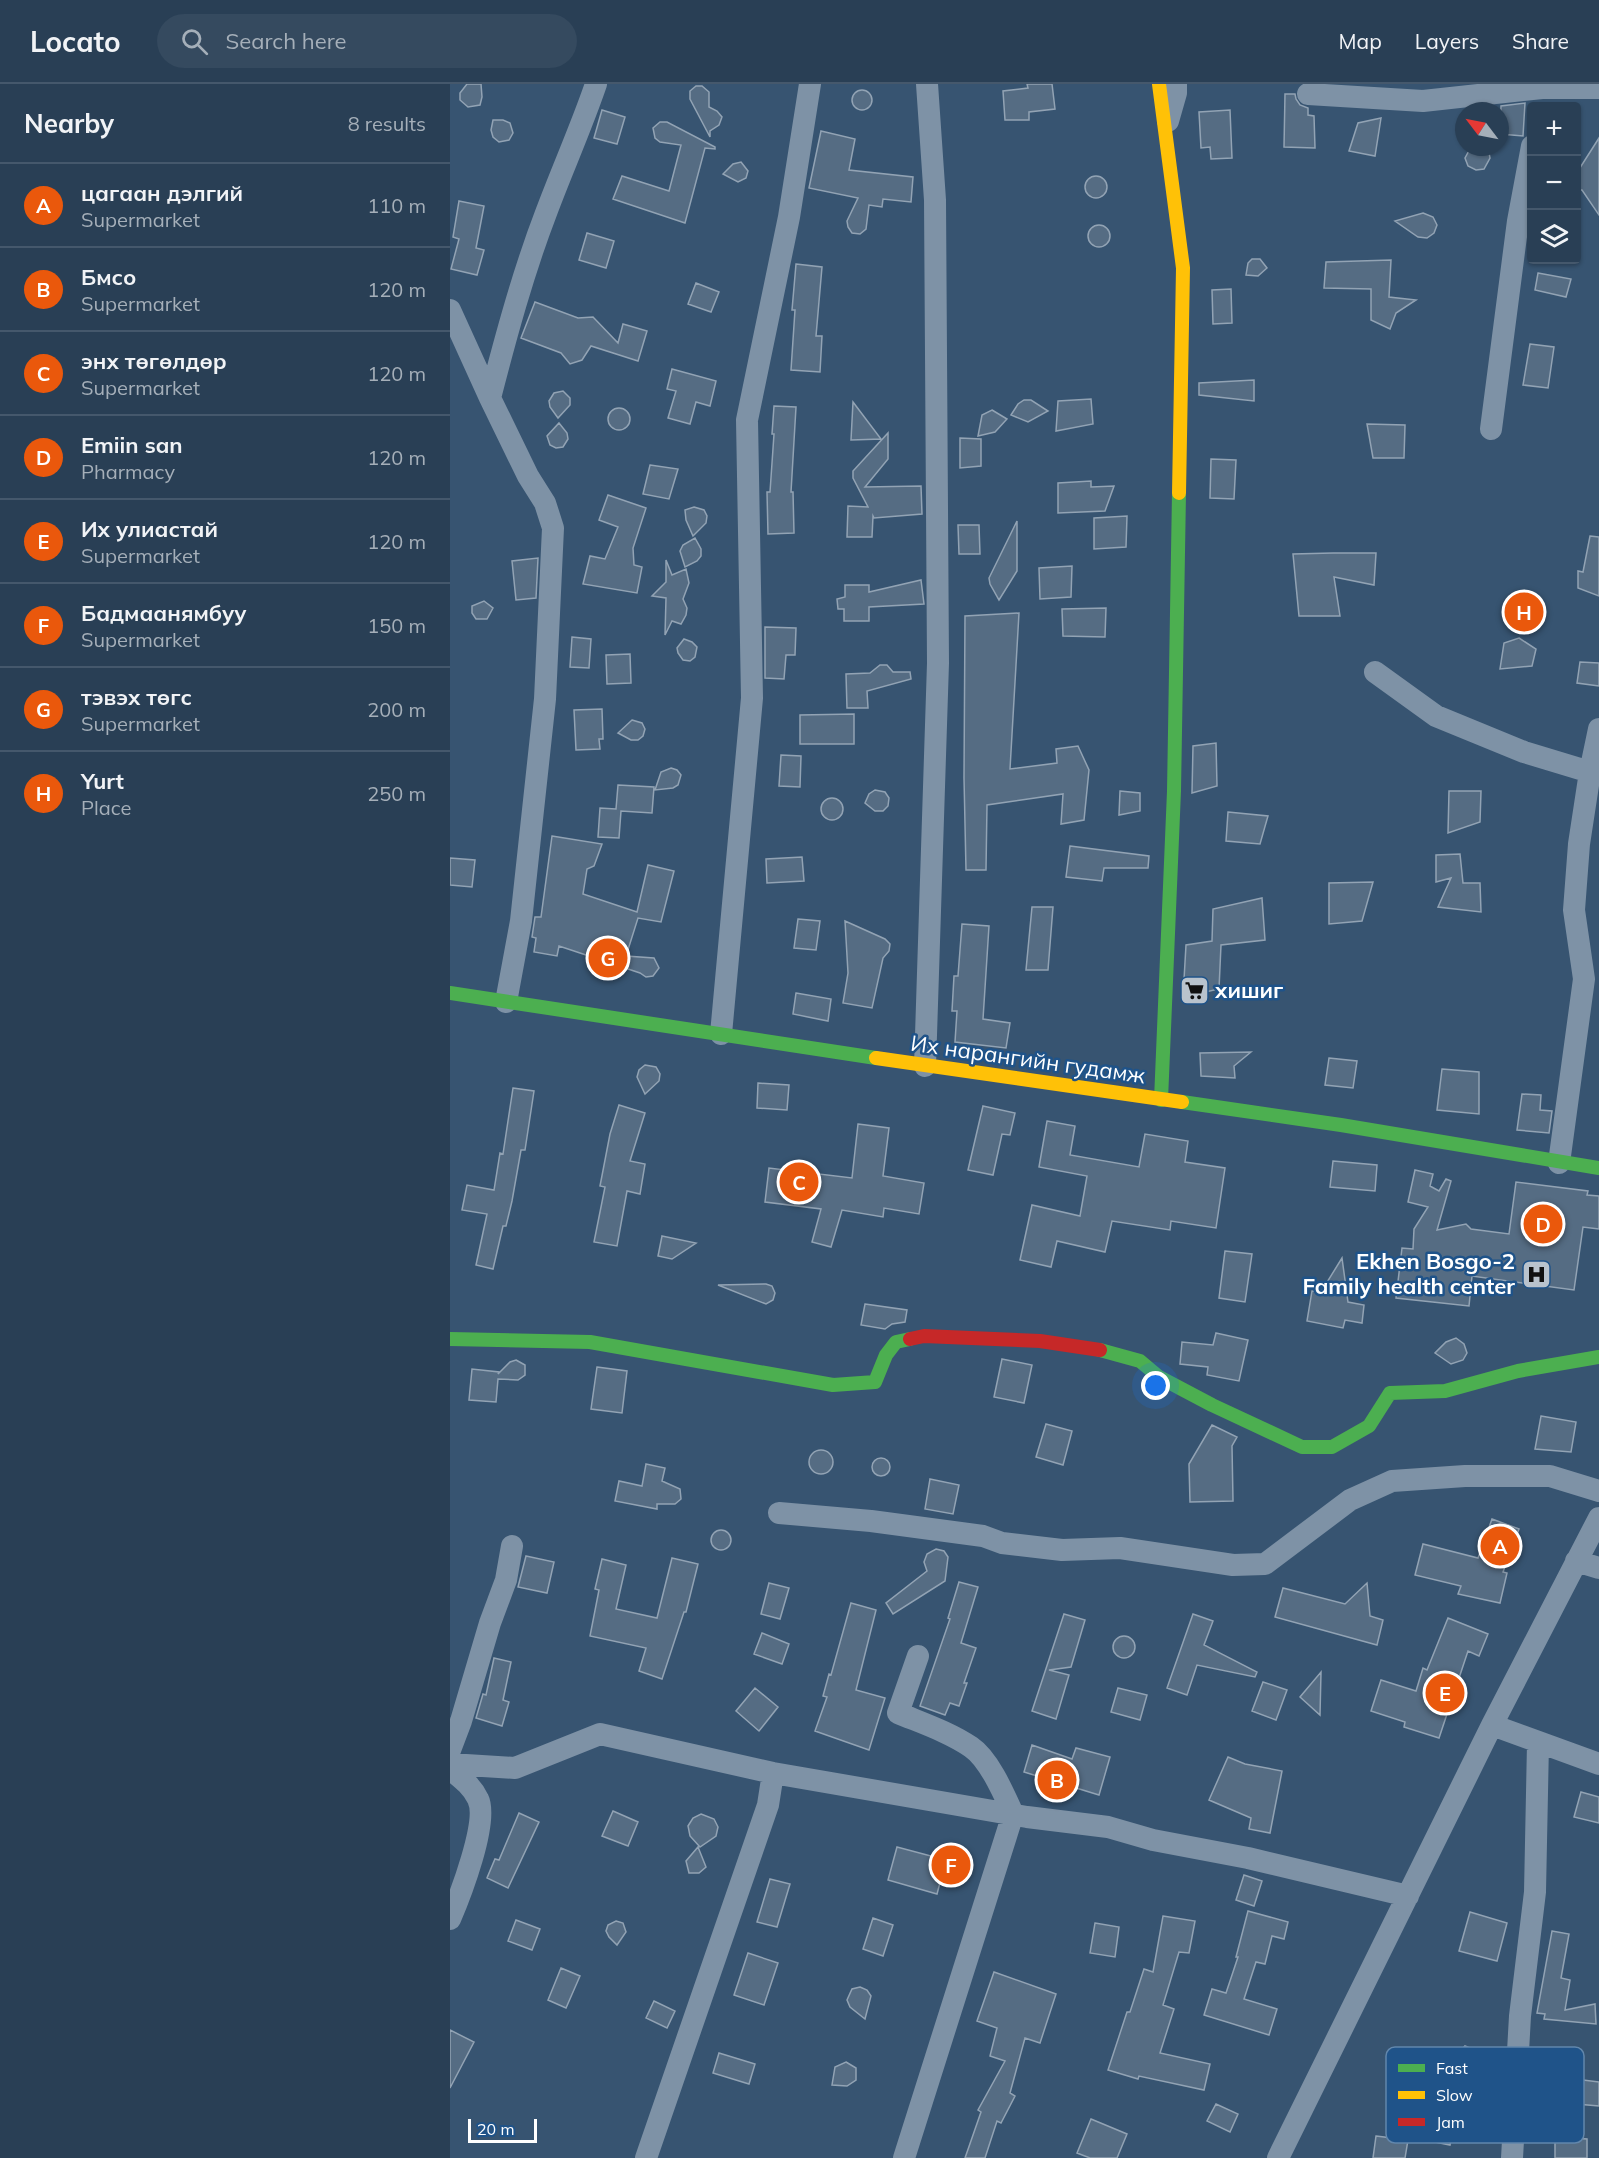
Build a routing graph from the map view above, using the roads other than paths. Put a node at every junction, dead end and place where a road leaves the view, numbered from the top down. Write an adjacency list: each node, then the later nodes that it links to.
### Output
1 (596, 84): 12 (street)
2 (810, 84): 19 (street)
3 (927, 84): 20 (street)
4 (1159, 84): 9 (street)
5 (1176, 84): 9 (street)
6 (1599, 88): 8 (street)
7 (1308, 94): 8 (street)
8 (1540, 97)
9 (1166, 128): 21 (street)
10 (1530, 156): 13 (street)
11 (450, 310): 12 (street)
12 (490, 399): 18 (street)
13 (1491, 429)
14 (1375, 672): 16 (street)
15 (1599, 729): 16 (street)
16 (1590, 772): 22 (street)
17 (450, 993): 18 (street, Их нарангийн гудамж)
18 (506, 1002): 19 (street, Их нарангийн гудамж)
19 (721, 1034): 20 (street, Их нарангийн гудамж)
20 (925, 1066): 21 (street, Их нарангийн гудамж)
21 (1161, 1100): 22 (street, Их нарангийн гудамж)
22 (1559, 1163): 23 (street, Их нарангийн гудамж)
23 (1599, 1168)
24 (450, 1339): 25 (street)
25 (1599, 1357)
26 (1599, 1491): 27 (street)
27 (779, 1513)
28 (1599, 1518): 30 (street)
29 (512, 1546): 35 (street)
30 (1576, 1561): 31 (street); 33 (street)
31 (1599, 1568)
32 (918, 1656): 39 (street)
33 (1492, 1725): 34 (street); 40 (street)
34 (1538, 1743): 36 (street); 42 (street)
35 (450, 1750)
36 (1599, 1764)
37 (450, 1766): 38 (street); 41 (street)
38 (773, 1773): 39 (street); 44 (street)
39 (1013, 1814): 40 (street); 45 (street)
40 (1408, 1896): 46 (street)
41 (450, 1919)
42 (1518, 2047)
43 (1513, 2143): 47 (street)
44 (646, 2158)
45 (904, 2158)
46 (1278, 2158)
47 (1512, 2158)

